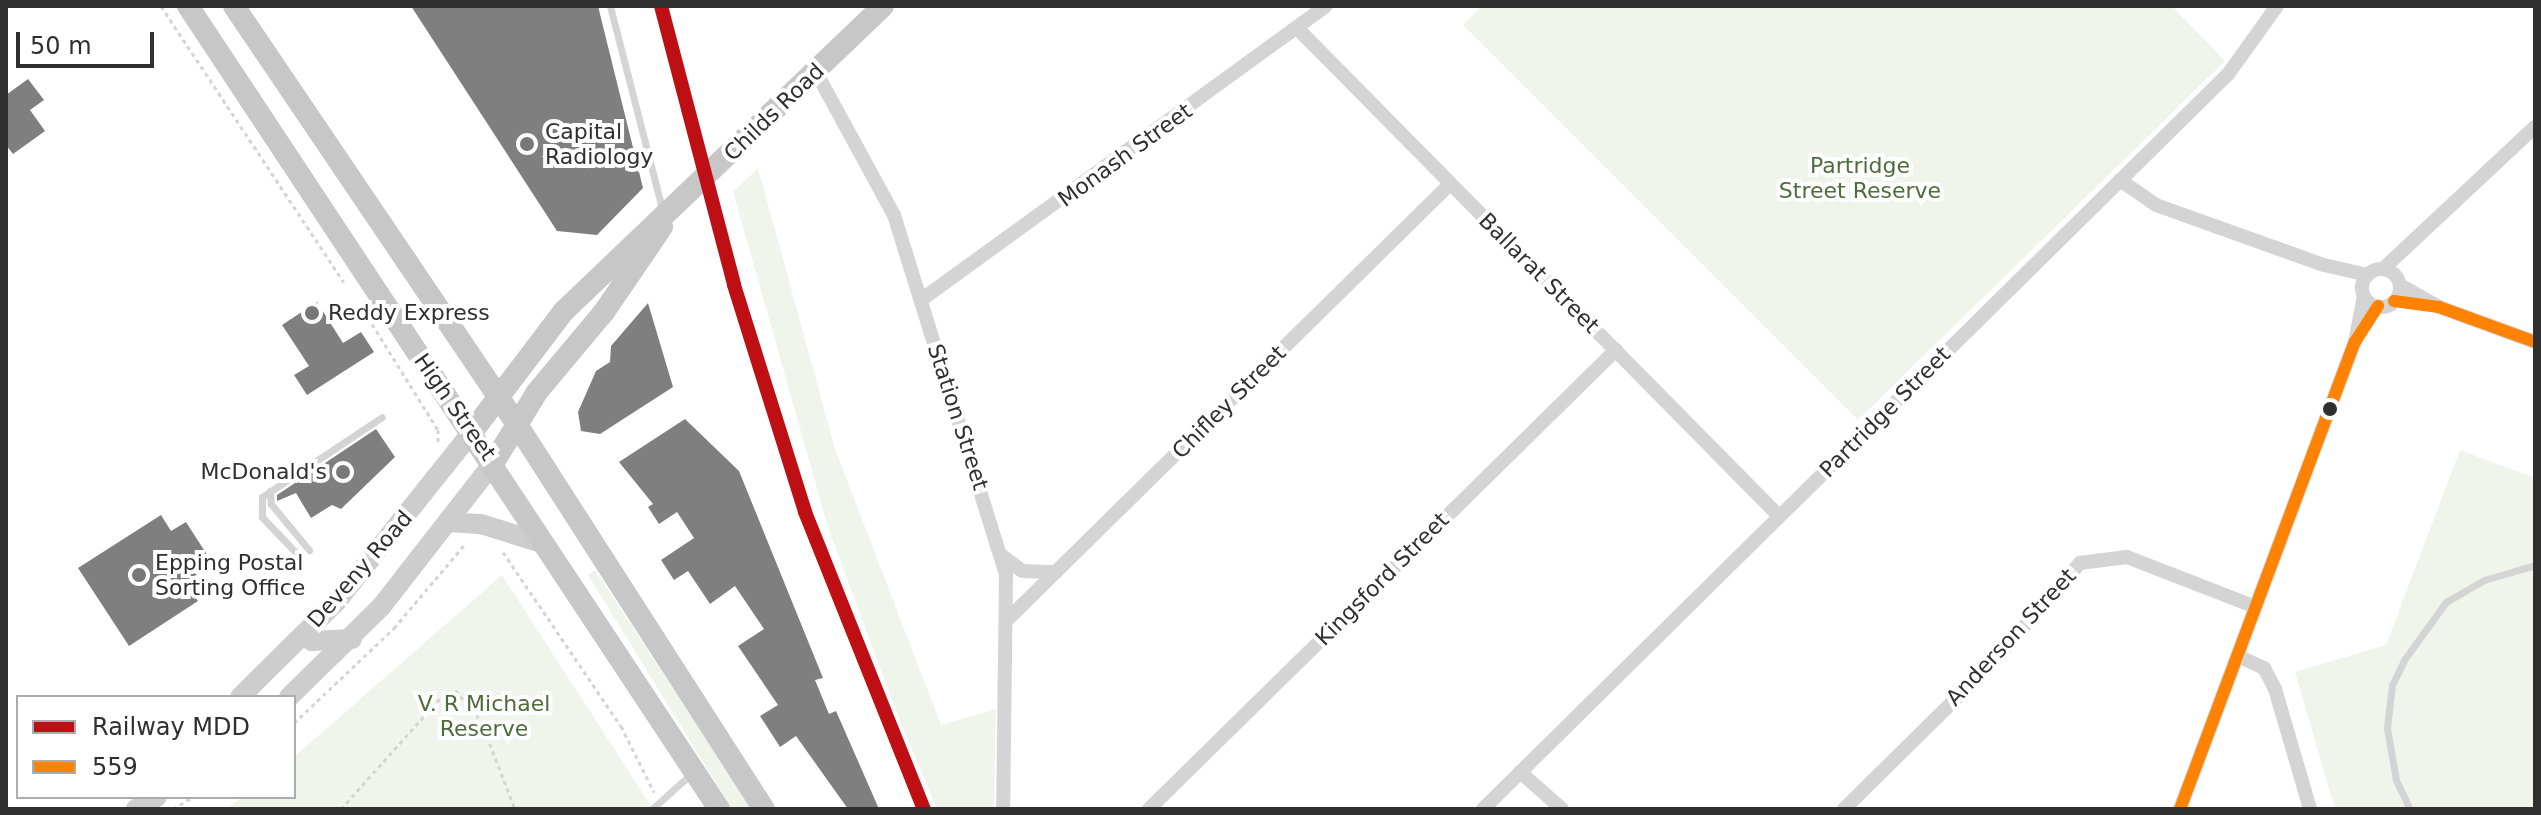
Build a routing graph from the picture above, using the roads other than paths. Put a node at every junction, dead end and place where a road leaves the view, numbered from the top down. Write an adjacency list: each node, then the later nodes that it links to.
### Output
1 (188, 6): 29 (main road, High Street)
2 (234, 6): 26 (main road, High Street)
3 (610, 6): 12 (lane)
4 (883, 6): 8 (main road, Childs Road)
5 (1326, 6): 7 (street, Monash Street)
6 (2277, 6): 10 (street, Partridge Street)
7 (1299, 30): 11 (street, Ballarat Street); 19 (street, Monash Street)
8 (816, 72): 12 (main road, Childs Road); 19 (street, Station Street)
9 (2535, 127): 13 (street)
10 (2120, 180): 14 (street); 32 (street, Partridge Street)
11 (1450, 184): 25 (street, Ballarat Street); 39 (street, Chifley Street)
12 (666, 219): 26 (main road, Childs Road); 28 (main road, Childs Road)
13 (2422, 239): 15 (street); 17 (street)
14 (2324, 265): 16 (street); 18 (street)
15 (2383, 269): 16 (street); 17 (street)
16 (2368, 275): 18 (street)
17 (2398, 282): 20 (street); 22 (street)
18 (2364, 294): 21 (street); 23 (street)
19 (921, 300): 36 (street, Station Street)
20 (2394, 301): 21 (street); 22 (street)
21 (2378, 306): 23 (street)
22 (2439, 307): 24 (street)
23 (2355, 342): 40 (street)
24 (2535, 342)
25 (1616, 350): 32 (street, Ballarat Street); 57 (street, Kingsford Street)
26 (497, 394): 28 (main road, High Street); 29 (main road, Childs Road)
27 (382, 417): 31 (lane)
28 (516, 423): 30 (main road, Childs Road); 54 (main road, High Street)
29 (472, 432): 30 (main road, High Street); 42 (street, Deveny Road)
30 (494, 462): 33 (street, Deveny Road); 34 (main road, High Street)
31 (270, 491): 35 (lane); 37 (lane)
32 (1779, 516): 48 (street, Partridge Street)
33 (450, 522): 34 (street); 43 (street, Deveny Road)
34 (545, 544): 47 (main road, High Street)
35 (309, 550)
36 (1001, 555): 39 (street); 41 (street, Station Street)
37 (301, 558)
38 (2535, 565): 63 (lane)
39 (1056, 572): 41 (street, Chifley Street)
40 (2256, 607): 44 (street); 60 (street, Anderson Street)
41 (1008, 619): 49 (street, Station Street)
42 (303, 635): 43 (street); 45 (street, Deveny Road)
43 (352, 639): 46 (street, Deveny Road)
44 (2238, 656): 61 (street); 62 (street)
45 (242, 695)
46 (291, 695)
47 (694, 771): 52 (lane); 53 (main road, High Street)
48 (1520, 772): 58 (street, Partridge Street); 59 (street)
49 (1007, 786): 55 (street, Station Street); 56 (street, Station Street)
50 (154, 799): 51 (street)
51 (136, 809)
52 (652, 809)
53 (719, 809)
54 (764, 809)
55 (1003, 809)
56 (1010, 809)
57 (1149, 809)
58 (1483, 809)
59 (1562, 809)
60 (1844, 809)
61 (2180, 809)
62 (2310, 809)
63 (2410, 809)

